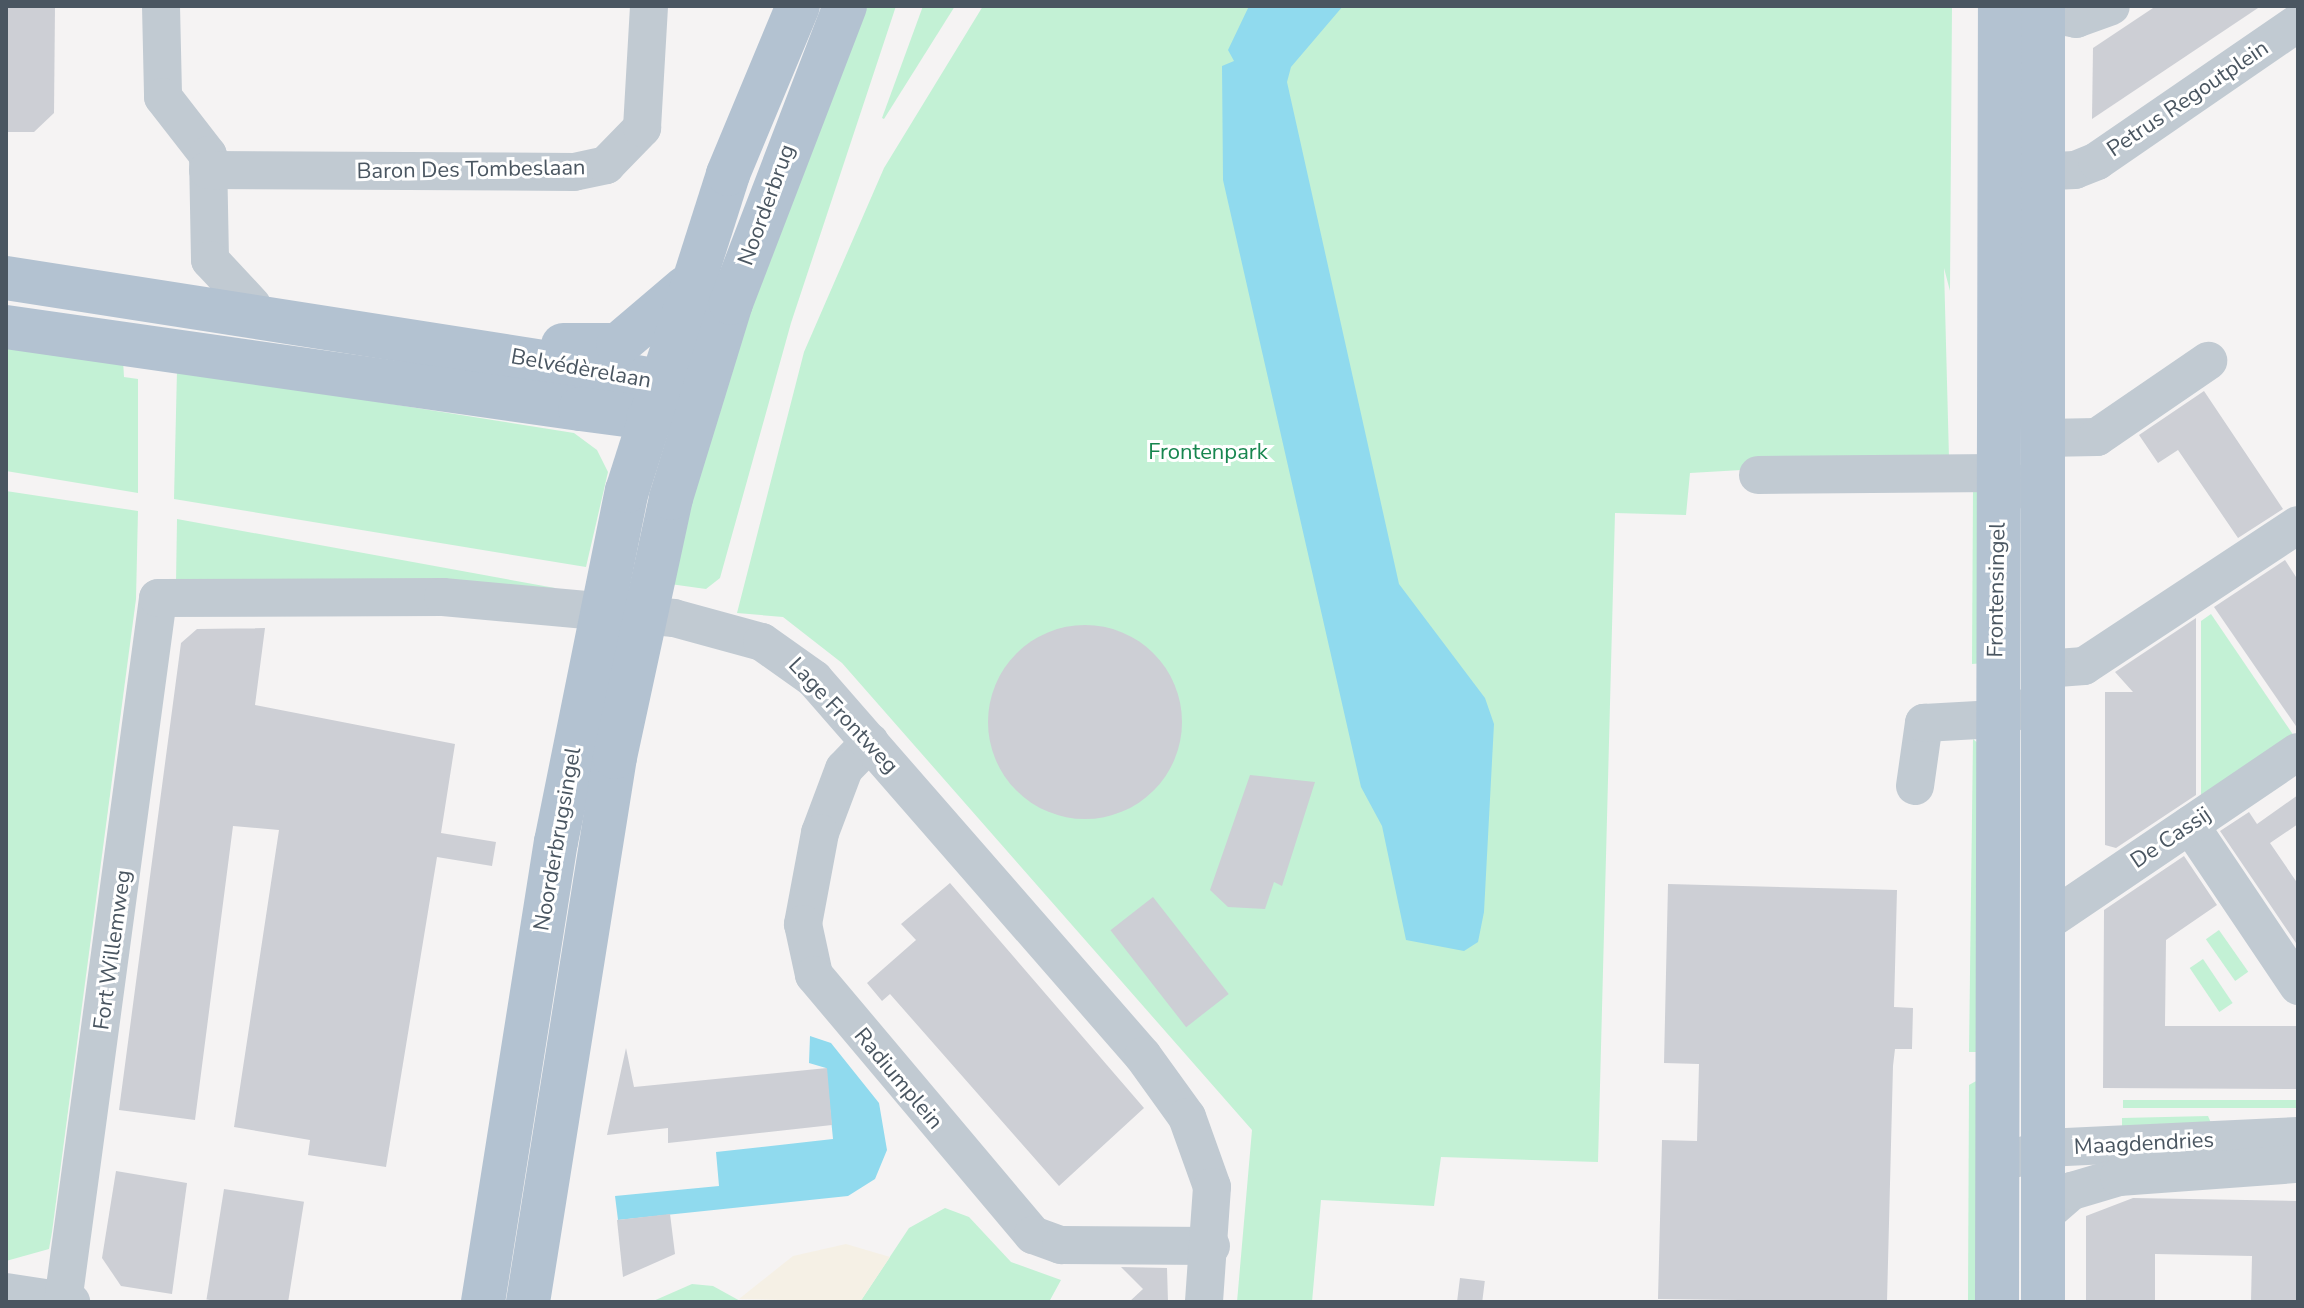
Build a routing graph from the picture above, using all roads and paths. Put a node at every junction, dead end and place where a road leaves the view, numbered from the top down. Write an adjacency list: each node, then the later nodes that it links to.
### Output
1 (161, 6): 9 (street)
2 (649, 6): 9 (street, Baron Des Tombeslaan)
3 (798, 6): 13 (main road, Noorderbrug)
4 (845, 6): 18 (main road, Noorderbrug)
5 (2000, 6): 11 (main road, Frontensingel)
6 (2111, 6): 7 (street)
7 (2043, 10): 10 (main road, Frontensingel)
8 (2298, 23): 10 (street, Petrus Regoutplein)
9 (208, 170): 14 (street)
10 (2059, 171): 11 (street); 19 (main road, Frontensingel)
11 (1999, 173): 20 (main road, Frontensingel)
12 (6, 278): 14 (main road, Belvédèrelaan)
13 (690, 284): 14 (main road); 17 (main road, Noorderbrug)
14 (231, 306): 17 (main road, Belvédèrelaan)
15 (6, 327): 17 (main road, Belvédèrelaan)
16 (2208, 361): 19 (street)
17 (653, 399): 18 (main road, Belvédèrelaan); 41 (main road, Noorderbrugsingel)
18 (697, 406): 42 (main road, Noorderbrugsingel)
19 (2044, 438): 22 (main road, Frontensingel)
20 (1998, 473): 21 (street); 22 (street); 26 (main road, Frontensingel)
21 (1758, 482)
22 (2043, 510): 25 (main road, Frontensingel)
23 (2295, 534): 25 (street)
24 (158, 598): 27 (street, Lage Frontweg); 40 (street, Fort Willemweg)
25 (2044, 680): 26 (street); 31 (main road, Frontensingel)
26 (1996, 719): 29 (street); 36 (main road, Frontensingel)
27 (870, 742): 38 (street, Lage Frontweg); 38 (street, Radiumplein)
28 (2298, 752): 30 (street, De Cassij)
29 (1925, 787)
30 (2190, 825): 31 (street, De Cassij); 32 (street)
31 (2045, 923): 34 (main road, Frontensingel)
32 (2296, 979)
33 (2298, 1136): 34 (street, Maagdendries)
34 (2045, 1148): 36 (street, Maagdendries); 37 (main road, Frontensingel)
35 (2298, 1164): 37 (street, Maagdendries)
36 (1996, 1173): 44 (main road, Frontensingel)
37 (2044, 1215): 45 (main road, Frontensingel)
38 (1211, 1246): 43 (street, Lage Frontweg)
39 (6, 1292): 40 (street)
40 (66, 1302)
41 (483, 1302)
42 (528, 1302)
43 (1204, 1302)
44 (1997, 1302)
45 (2043, 1302)

